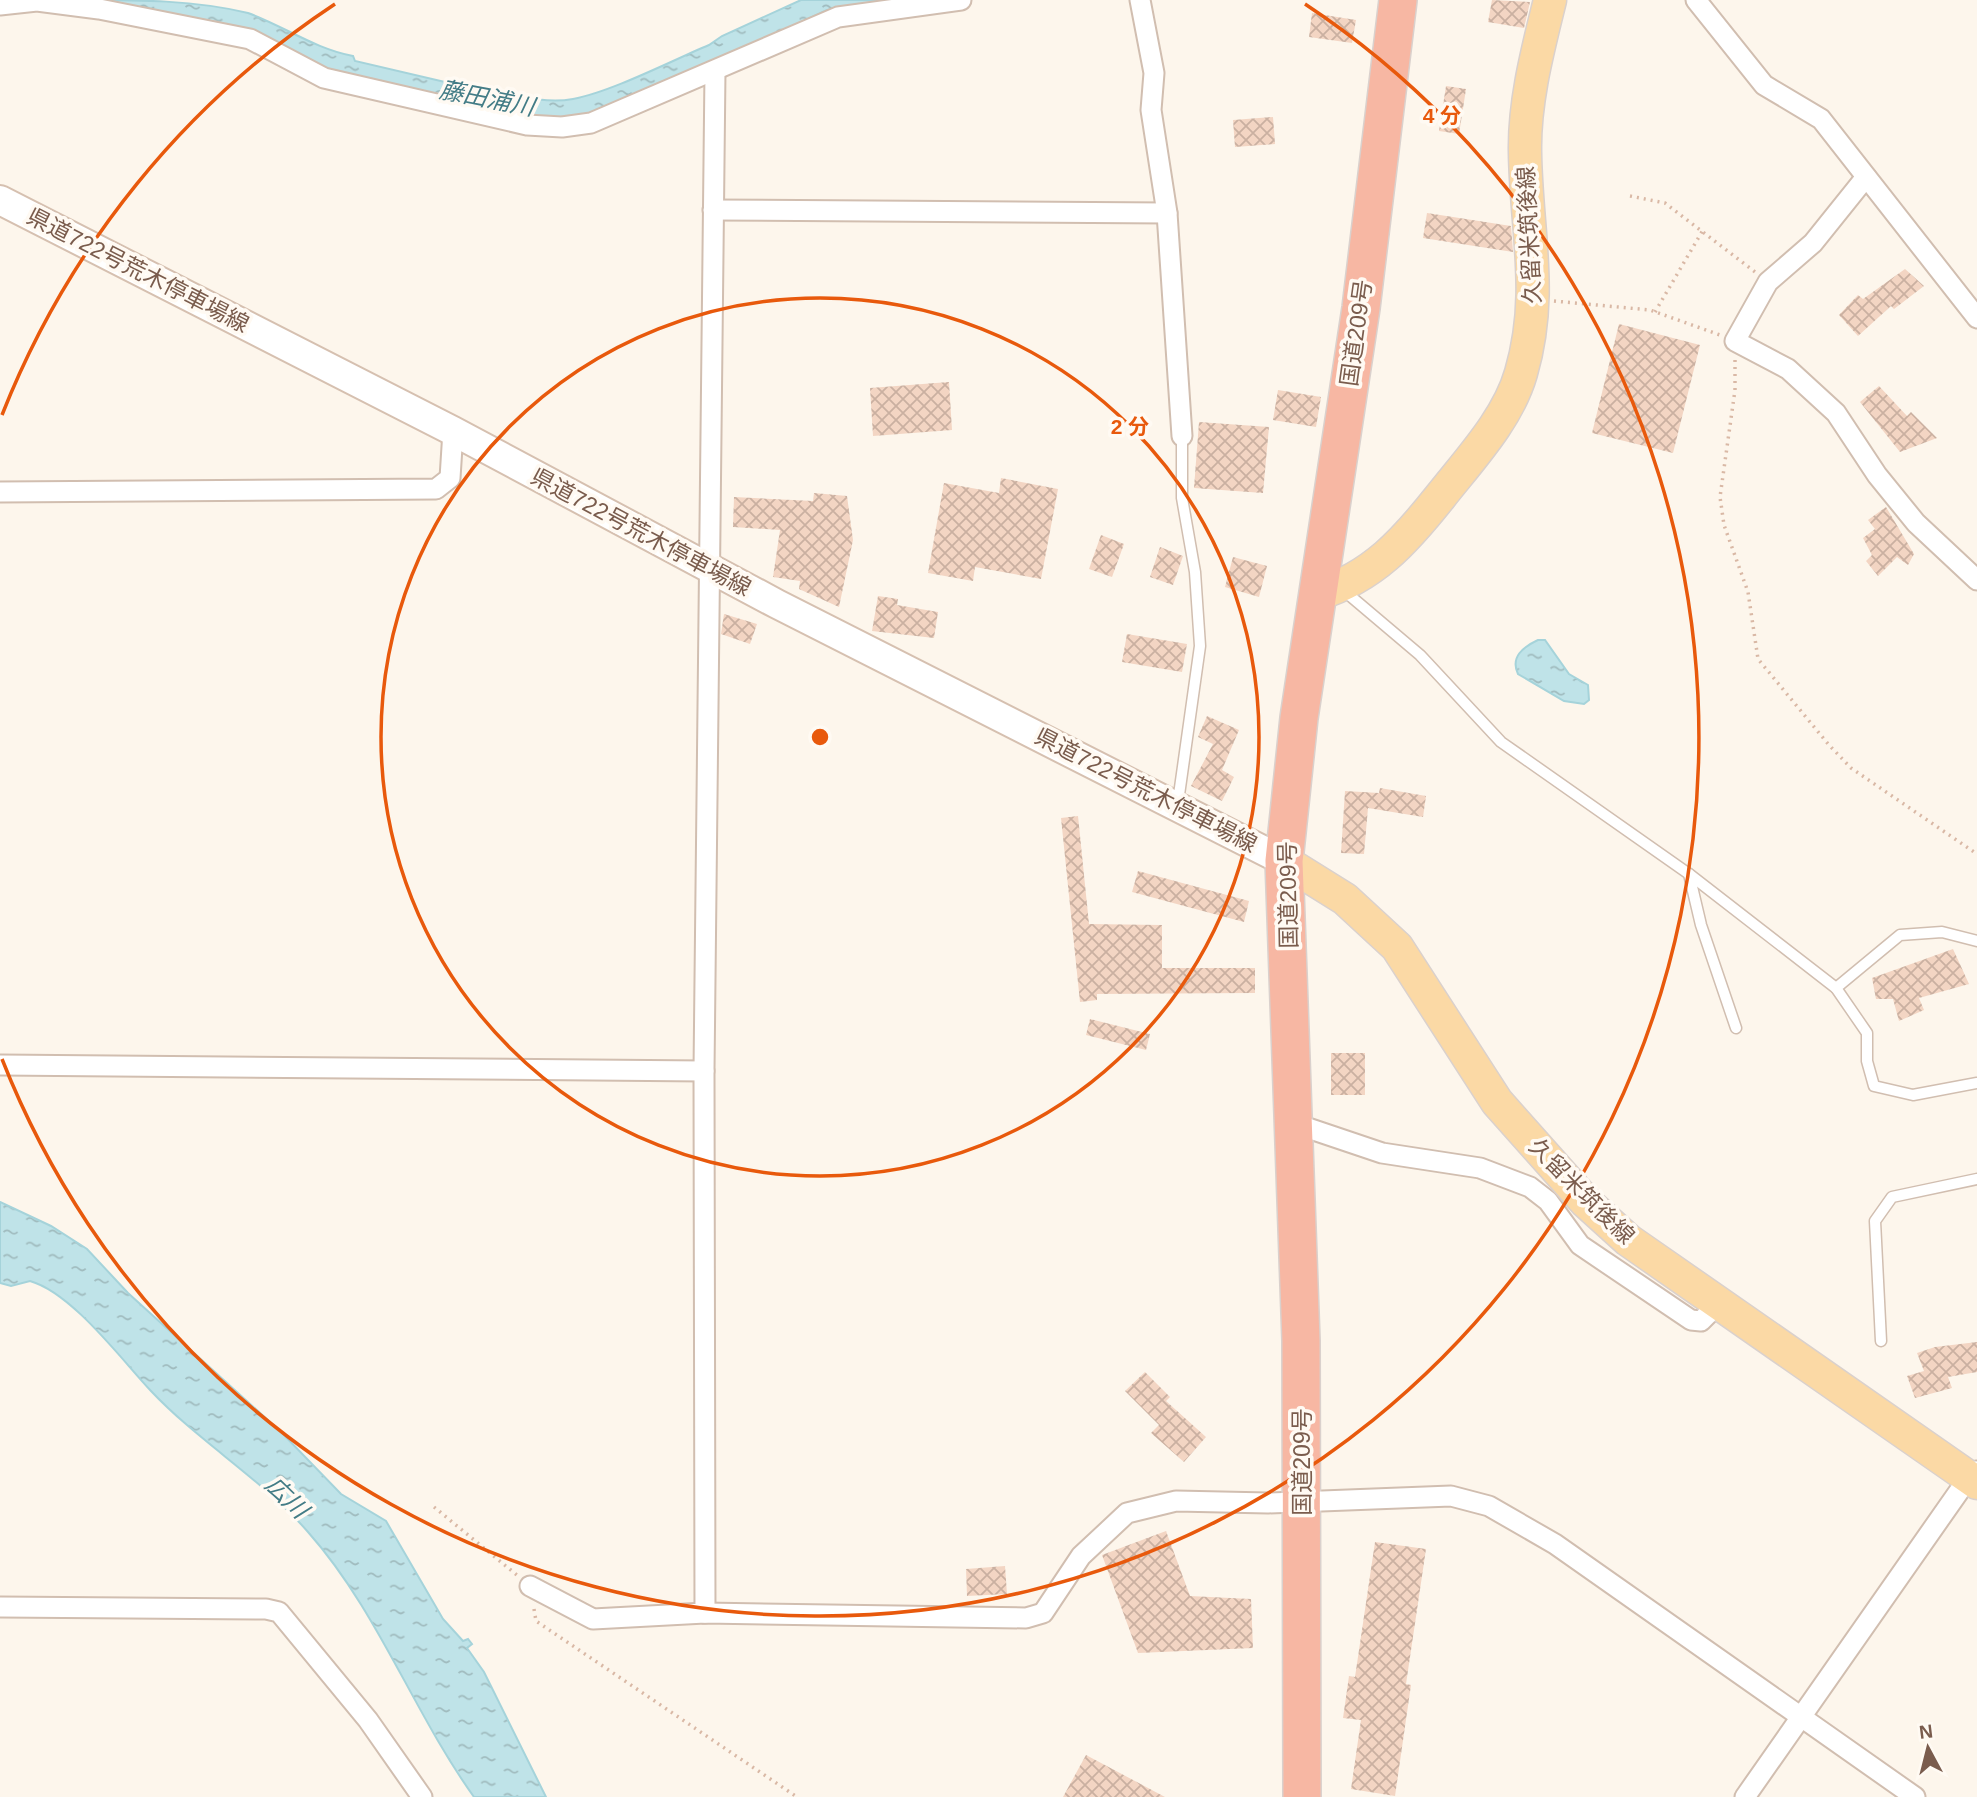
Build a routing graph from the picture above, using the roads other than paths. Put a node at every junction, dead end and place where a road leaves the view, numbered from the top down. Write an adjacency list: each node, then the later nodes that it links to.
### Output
1 (961, 0): 7 (street)
2 (1140, 0): 11 (street)
3 (1398, 0): 18 (highway, 国道209号)
4 (1550, 0): 18 (main road, 久留米筑後線)
5 (1696, 0): 8 (street)
6 (0, 5): 7 (street)
7 (715, 71): 10 (street)
8 (1866, 177): 12 (street); 17 (street)
9 (0, 200): 13 (main road, 県道722号荒木停車場線)
10 (713, 210): 11 (street); 16 (street)
11 (1167, 213): 14 (street)
12 (1977, 318)
13 (453, 431): 15 (street); 16 (main road, 県道722号荒木停車場線)
14 (1182, 436): 19 (lane)
15 (0, 492)
16 (708, 567): 19 (main road, 県道722号荒木停車場線); 26 (street)
17 (1977, 580)
18 (1329, 591): 20 (highway, 国道209号); 21 (lane)
19 (1178, 806): 20 (main road, 県道722号荒木停車場線)
20 (1284, 861): 28 (highway, 国道209号); 30 (main road, 久留米筑後線)
21 (1689, 874): 23 (lane); 24 (lane)
22 (1977, 941): 23 (lane)
23 (1836, 988): 27 (lane)
24 (1736, 1028)
25 (0, 1065): 26 (street)
26 (705, 1072): 36 (street)
27 (1977, 1083)
28 (1293, 1123): 30 (street); 33 (highway, 国道209号)
29 (1977, 1179): 31 (lane)
30 (1719, 1303): 32 (main road, 久留米筑後線)
31 (1881, 1341)
32 (1974, 1477): 37 (street)
33 (1302, 1501): 36 (street); 37 (street); 39 (highway, 国道209号)
34 (530, 1586): 36 (street)
35 (0, 1607): 38 (street)
36 (705, 1613)
37 (1802, 1718): 40 (street); 41 (street)
38 (422, 1797)
39 (1303, 1797)
40 (1745, 1797)
41 (1915, 1797)

